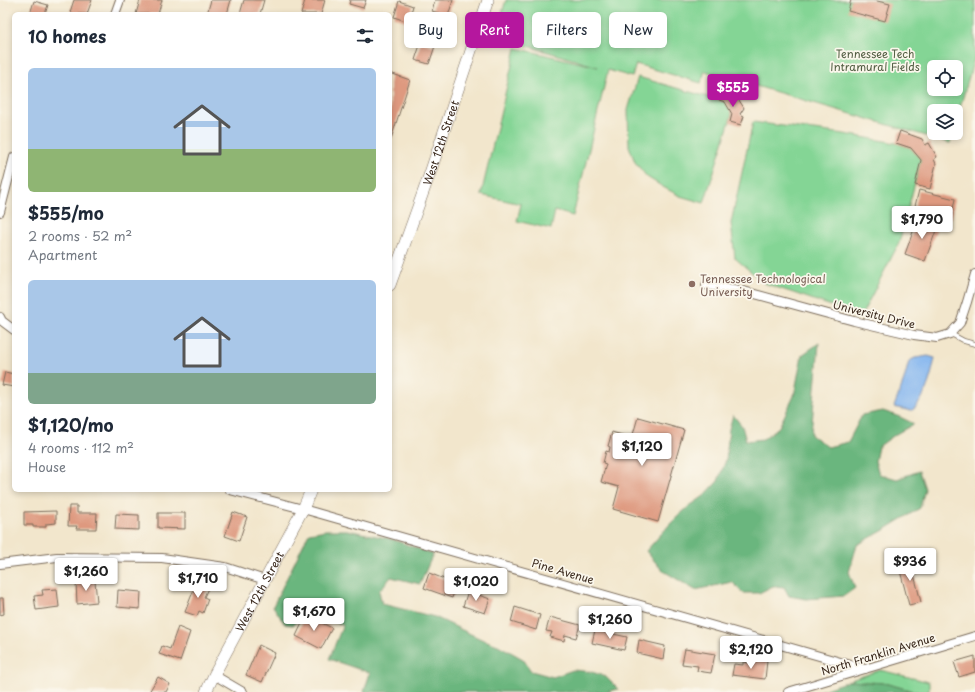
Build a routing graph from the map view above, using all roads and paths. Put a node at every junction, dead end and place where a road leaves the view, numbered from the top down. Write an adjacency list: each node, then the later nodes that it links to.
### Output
1 (120, 0): 3 (street)
2 (488, 0): 7 (main road, West 12th Street)
3 (116, 12)
4 (12, 165): 5 (street)
5 (0, 212)
6 (975, 274): 11 (street)
7 (392, 279)
8 (706, 285): 11 (street, University Drive)
9 (0, 317): 10 (street)
10 (12, 328)
11 (950, 334): 12 (lane)
12 (975, 344)
13 (238, 492): 15 (street, Pine Avenue)
14 (310, 492): 15 (main road, West 12th Street)
15 (303, 509): 17 (main road, West 12th Street); 19 (street, Pine Avenue)
16 (0, 564): 17 (street)
17 (265, 580): 20 (main road, West 12th Street)
18 (975, 636): 19 (street, North Franklin Avenue)
19 (865, 669): 23 (street, North Franklin Avenue)
20 (214, 675): 21 (main road, West 12th Street); 22 (street)
21 (206, 692)
22 (243, 692)
23 (788, 692)

